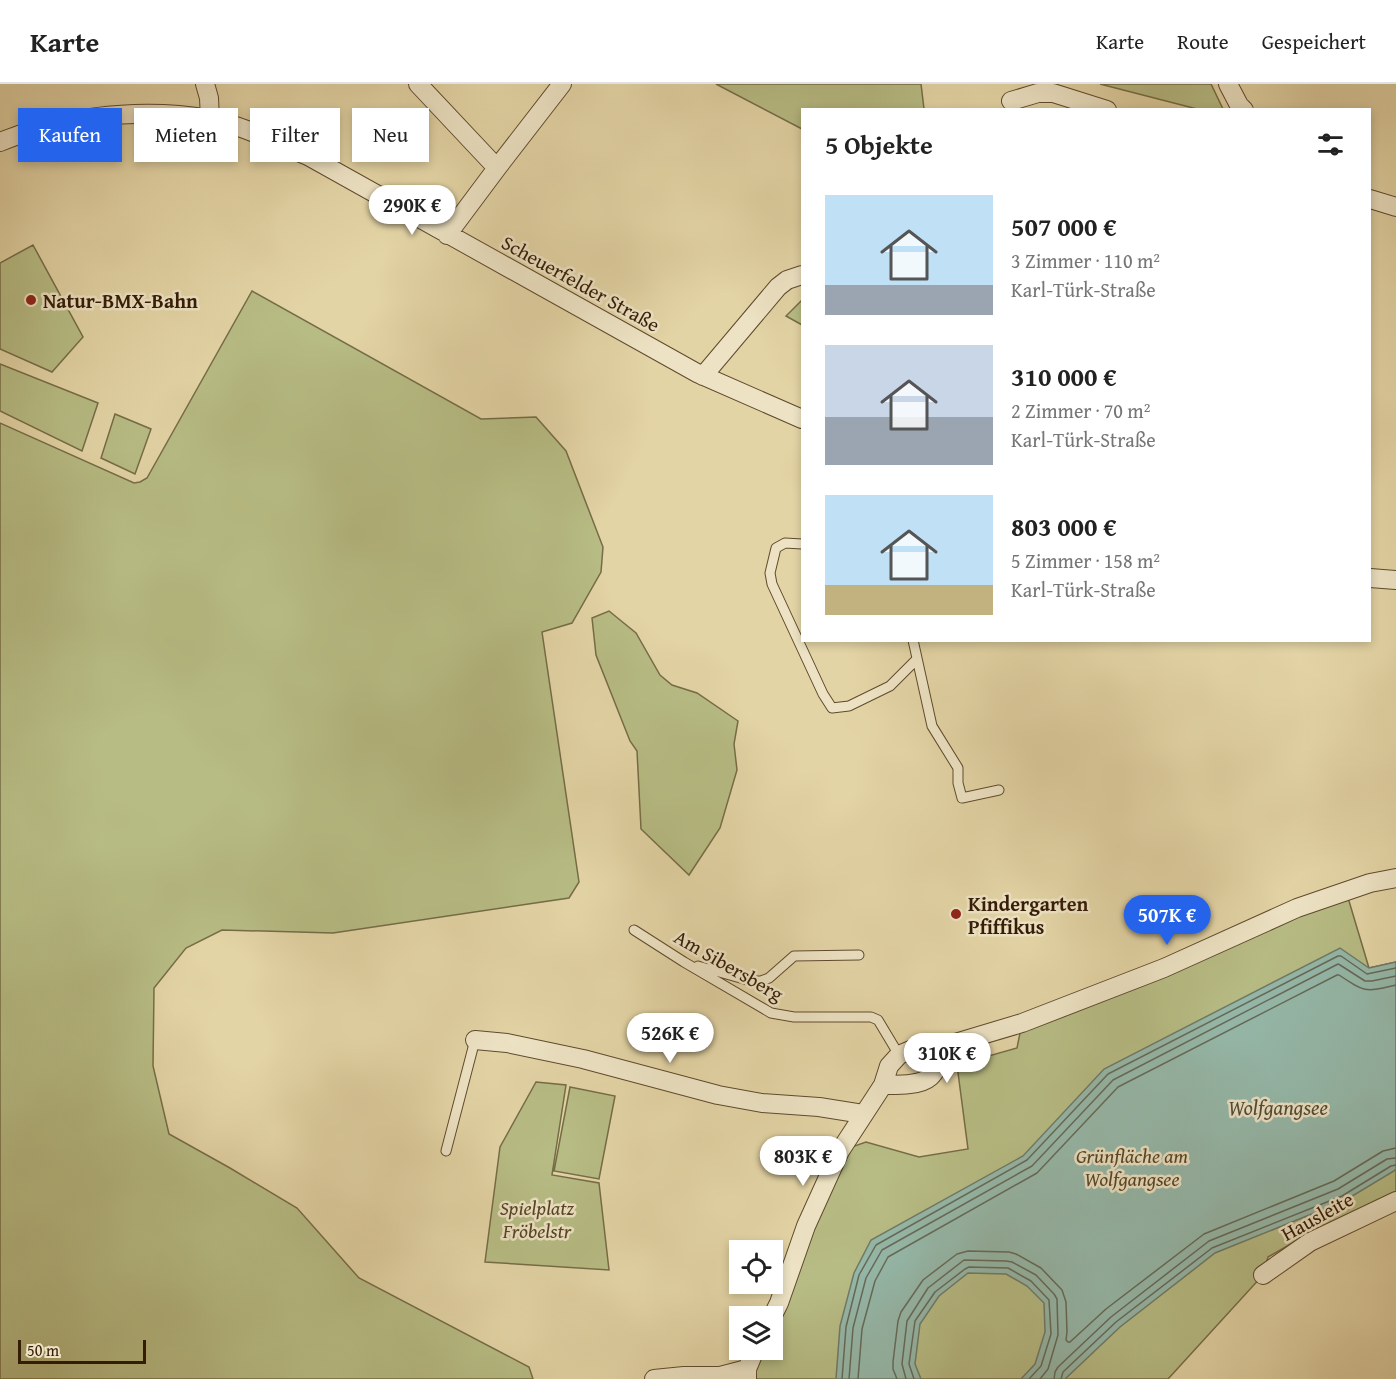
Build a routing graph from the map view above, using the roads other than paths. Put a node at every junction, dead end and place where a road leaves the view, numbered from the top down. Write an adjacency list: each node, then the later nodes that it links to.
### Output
1 (205, 84): 6 (street)
2 (418, 84): 12 (street)
3 (562, 84): 12 (street)
4 (1228, 84): 8 (street)
5 (1011, 100): 7 (street)
6 (209, 108)
7 (1101, 108)
8 (1242, 108)
9 (134, 114): 11 (street, Scheuerfelder Straße)
10 (238, 128): 15 (street, Scheuerfelder Straße)
11 (0, 142)
12 (497, 168): 15 (street)
13 (1371, 199): 14 (street)
14 (1396, 207)
15 (447, 235): 17 (street, Scheuerfelder Straße)
16 (801, 275): 17 (street)
17 (703, 376): 18 (street, Scheuerfelder Straße)
18 (801, 419)
19 (801, 544): 23 (lane)
20 (1371, 578): 21 (street)
21 (1396, 580)
22 (913, 642): 23 (lane)
23 (917, 659): 24 (lane)
24 (999, 790)
25 (1396, 878): 30 (street)
26 (634, 930): 28 (lane, Am Sibersberg)
27 (859, 955): 28 (lane)
28 (684, 962): 31 (lane, Am Sibersberg)
29 (475, 1040): 33 (street); 34 (lane)
30 (945, 1046): 31 (street); 32 (street)
31 (899, 1055): 32 (street)
32 (883, 1085): 33 (street)
33 (863, 1114): 37 (street)
34 (446, 1151)
35 (1396, 1201): 36 (street, Hausleite)
36 (1263, 1275)
37 (778, 1306)
38 (747, 1374): 39 (street)
39 (654, 1379)

